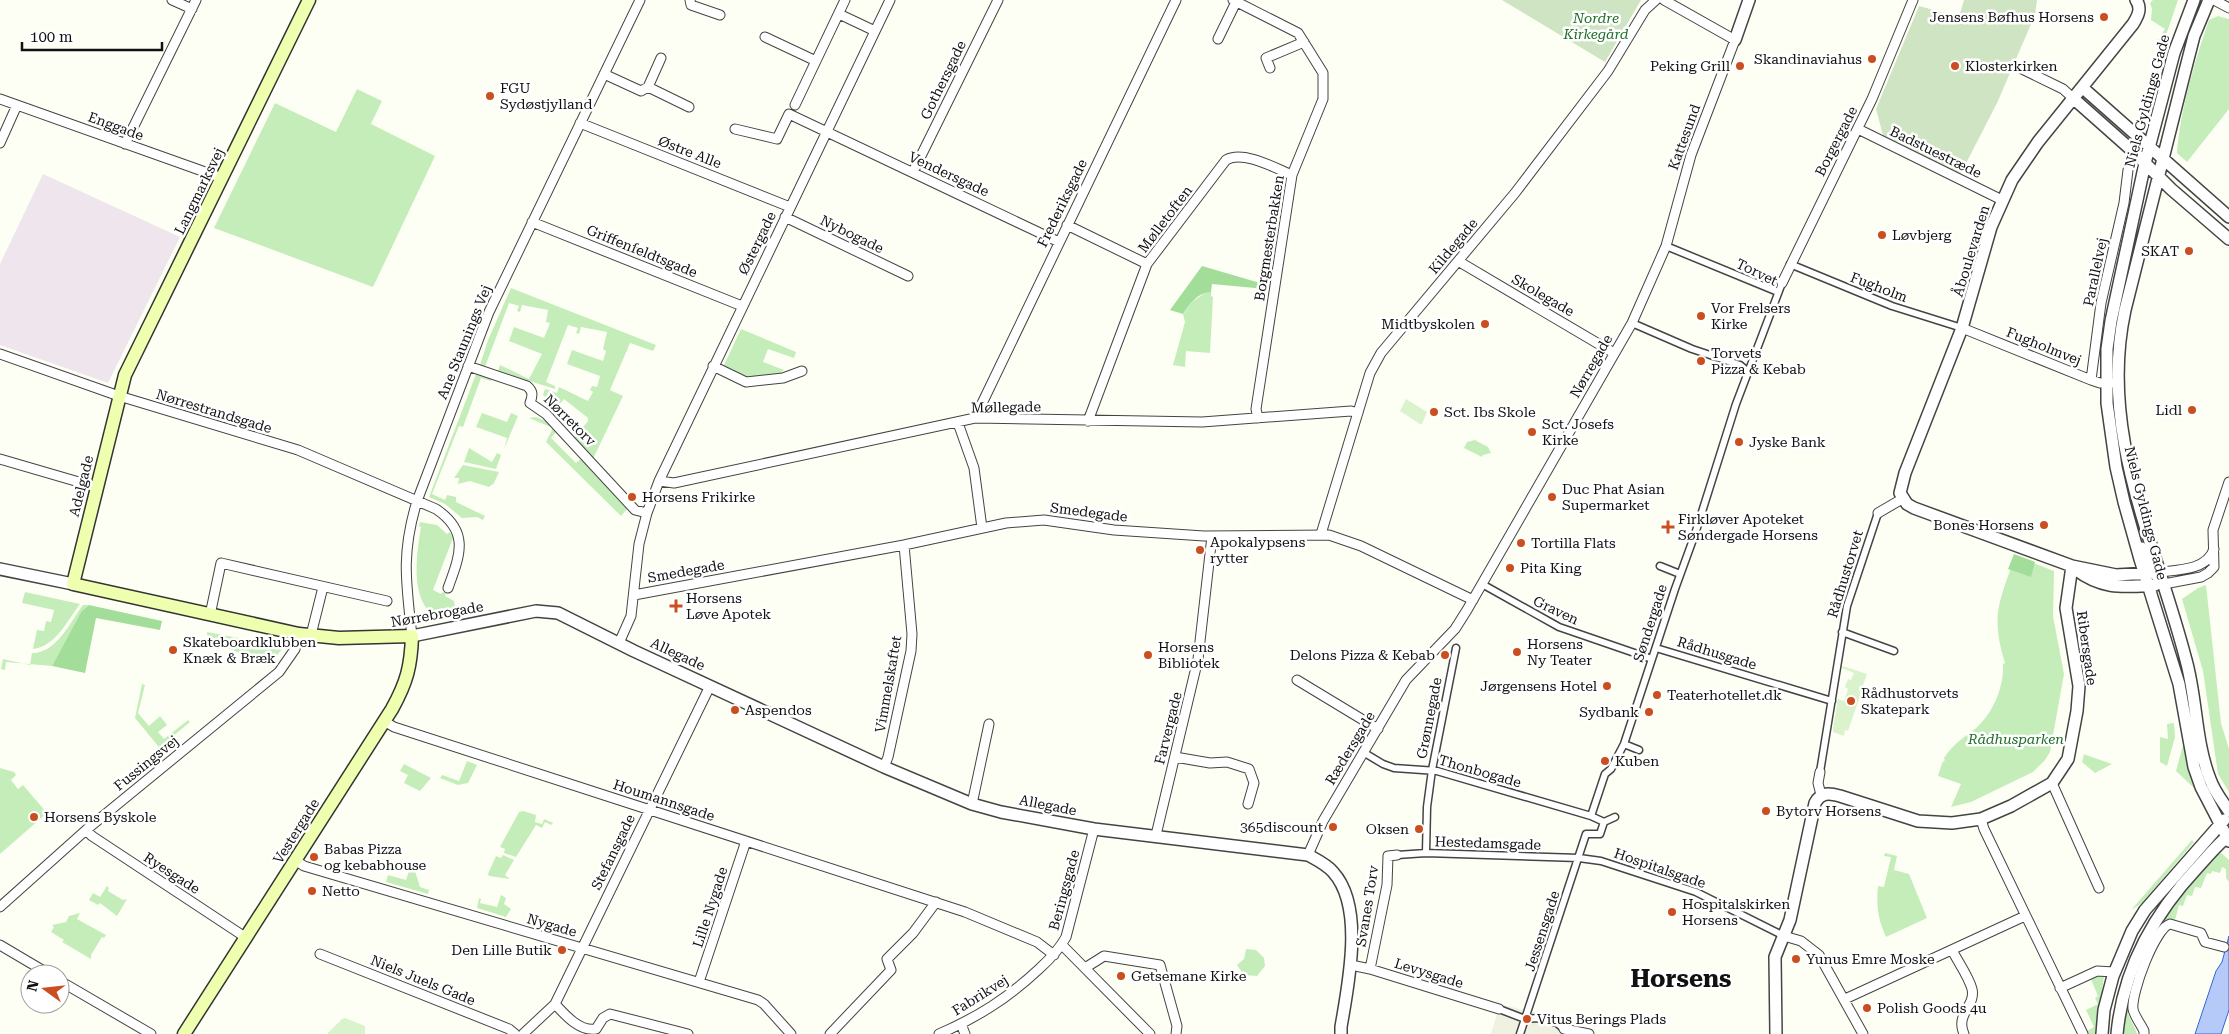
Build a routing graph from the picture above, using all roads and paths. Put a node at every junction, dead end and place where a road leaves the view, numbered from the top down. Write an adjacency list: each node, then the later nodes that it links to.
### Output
1 (172, 0): 20 (street)
2 (196, 0): 20 (street)
3 (309, 0): 53 (main road, Langmarksvej)
4 (640, 0): 32 (street, Ane Staunings Vej)
5 (690, 0): 21 (street)
6 (845, 0): 22 (street)
7 (890, 0): 23 (street, Østergade)
8 (998, 0): 50 (street, Gothersgade)
9 (1176, 0): 59 (street, Frederiksgade)
10 (1656, 0): 63 (street, Kildegade)
11 (1664, 0): 26 (street)
12 (1749, 0): 26 (street)
13 (1913, 0): 42 (street, Borgergade)
14 (2136, 0): 34 (street, Åboulevarden)
15 (2194, 0): 46 (street, Niels Gyldings Gade)
16 (2209, 0): 47 (street, Niels Gyldings Gade)
17 (2214, 0): 19 (street)
18 (1235, 1): 25 (street, Borgmesterbakken); 27 (street, Borgmesterbakken)
19 (2229, 8)
20 (192, 9): 45 (street)
21 (720, 14)
22 (839, 14): 23 (street); 29 (street)
23 (875, 31): 43 (street, Østergade)
24 (764, 37): 29 (street)
25 (1218, 40)
26 (1735, 40): 62 (street, Kattesund)
27 (1304, 42): 30 (street); 51 (street, Borgmesterbakken)
28 (661, 58): 33 (street)
29 (816, 62): 38 (street)
30 (1270, 68)
31 (2022, 69): 36 (street)
32 (604, 74): 33 (street); 40 (street, Ane Staunings Vej)
33 (648, 87): 39 (street)
34 (2083, 88): 36 (street, Åboulevarden); 46 (street)
35 (0, 99): 37 (street, Enggade)
36 (2074, 99): 48 (street); 54 (street, Åboulevarden)
37 (17, 105): 44 (street); 45 (street, Enggade)
38 (795, 106)
39 (689, 107)
40 (580, 123): 55 (street, Østre Alle); 58 (street, Ane Staunings Vej)
41 (736, 129): 43 (street)
42 (1858, 129): 54 (street, Badstuestræde); 65 (street, Borgergade)
43 (826, 131): 50 (street, Vendersgade); 55 (street, Østergade)
44 (0, 143)
45 (125, 144): 53 (street, Enggade)
46 (2150, 147): 47 (street); 48 (street, Niels Gyldings Gade)
47 (2163, 159): 52 (street, Niels Gyldings Gade); 57 (street)
48 (2145, 163): 52 (street); 79 (street, Niels Gyldings Gade)
49 (2128, 170): 78 (street, Parallelvej)
50 (913, 172): 61 (street, Vendersgade)
51 (1292, 175): 64 (street, Mølletoften); 83 (street, Borgmesterbakken)
52 (2159, 176): 60 (street); 79 (street, Niels Gyldings Gade)
53 (222, 178): 80 (main road, Langmarksvej)
54 (2002, 200): 71 (street, Åboulevarden)
55 (790, 207): 56 (street, Østergade)
56 (785, 217): 66 (street, Nybogade); 69 (street, Østergade)
57 (2229, 217)
58 (532, 222): 69 (street, Griffenfeldtsgade); 74 (street, Ane Staunings Vej)
59 (1067, 225): 61 (street, Frederiksgade); 64 (street)
60 (2229, 239)
61 (1059, 242): 82 (street, Frederiksgade)
62 (1666, 246): 68 (street, Torvet); 70 (street, Nørregade)
63 (1458, 261): 72 (street, Skolegade); 81 (street, Kildegade)
64 (1148, 264): 84 (street, Mølletoften)
65 (1790, 264): 67 (street, Borgergade); 71 (street, Fugholm)
66 (908, 276)
67 (1782, 283): 68 (street, Borgergade)
68 (1778, 292): 77 (street, Torvet)
69 (742, 306): 75 (street, Østergade)
70 (1632, 323): 72 (street, Nørregade); 77 (street)
71 (1962, 328): 78 (street, Fugholmvej); 90 (street, Åboulevarden)
72 (1614, 353): 105 (street, Nørregade)
73 (0, 354): 80 (street, Nørrestrandsgade)
74 (468, 366): 91 (street, Ane Staunings Vej); 92 (street, Nørretorv)
75 (713, 366): 76 (street); 87 (street, Østergade)
76 (802, 371)
77 (1747, 371): 103 (street, Søndergade)
78 (2091, 380): 79 (street, Fugholmvej)
79 (2112, 383): 102 (street, Niels Gyldings Gade); 102 (street, Niels Gyldings Gade)
80 (119, 396): 89 (main road, Adelgade); 91 (street, Nørrestrandsgade)
81 (1358, 413): 83 (street, Møllegade); 95 (street, Kildegade)
82 (975, 418): 84 (street, Møllegade); 85 (street, Møllegade)
83 (1258, 418): 84 (street, Møllegade)
84 (1088, 421)
85 (958, 423): 87 (street, Møllegade); 94 (street)
86 (0, 459): 89 (street)
87 (659, 481): 92 (street)
88 (2229, 482): 98 (street)
89 (96, 486): 104 (main road, Adelgade)
90 (1902, 498): 93 (street, Rådhustorvet); 100 (street)
91 (418, 501): 108 (street, Nørrestrandsgade); 115 (street, Ane Staunings Vej)
92 (647, 513): 109 (street)
93 (1878, 513): 113 (street, Rådhustorvet)
94 (982, 528): 96 (street, Smedegade); 97 (street, Smedegade)
95 (1320, 534): 96 (street, Smedegade); 110 (street, Smedegade)
96 (1212, 536): 130 (street, Farvergade)
97 (904, 545): 109 (street, Smedegade); 131 (street, Vimmelskaftet)
98 (2214, 548): 102 (street); 106 (street)
99 (1660, 566): 103 (street)
100 (2072, 566): 102 (street); 106 (street); 134 (street, Ribersgade)
101 (0, 569): 104 (street, Nørrebrogade)
102 (2152, 573): 106 (street)
103 (1680, 574): 118 (street, Søndergade)
104 (73, 584): 112 (main road, Nørrebrogade)
105 (1482, 584): 110 (street, Nørregade); 120 (street, Graven)
106 (2155, 585): 139 (street, Niels Gyldings Gade); 143 (street, Niels Gyldings Gade)
107 (323, 587): 111 (street, Nørrebrogade); 112 (street, Nørrebrogade); 114 (street)
108 (448, 588)
109 (634, 595): 116 (street)
110 (1473, 600): 126 (street, Rædersgade)
111 (387, 601)
112 (210, 615): 114 (main road, Nørrebrogade)
113 (1842, 632): 119 (street); 123 (street, Rådhustorvet)
114 (305, 634): 115 (main road, Nørrebrogade); 146 (street, Fussingsvej)
115 (412, 636): 116 (street, Nørrebrogade); 124 (main road, Vestergade)
116 (619, 643): 122 (street, Allegade)
117 (1456, 648): 132 (street, Grønnegade)
118 (1656, 648): 120 (street, Søndergade); 123 (street, Rådhusgade)
119 (1894, 651)
120 (1652, 659): 127 (street, Søndergade)
121 (1297, 680): 126 (street)
122 (710, 686): 131 (street, Allegade); 138 (street, Stefansgade)
123 (1832, 701): 133 (street, Rådhustorvet)
124 (384, 721): 138 (street, Houmannsgade); 154 (main road, Vestergade)
125 (989, 724): 136 (street)
126 (1378, 728): 129 (street, Rædersgade)
127 (1624, 744): 128 (street); 140 (street, Søndergade)
128 (1639, 750)
129 (1364, 752): 132 (street, Thonbogade); 151 (street, Rædersgade)
130 (1175, 757): 137 (street); 147 (street, Farvergade)
131 (884, 767): 136 (street, Allegade)
132 (1432, 770): 140 (street, Thonbogade); 150 (street, Grønnegade)
133 (1820, 772): 135 (street, Rådhustorvet)
134 (2052, 783): 142 (street, Ribersgade); 155 (street)
135 (1821, 795): 142 (street, Ribersgade); 159 (street)
136 (972, 804): 145 (street, Allegade)
137 (1248, 804)
138 (650, 809): 149 (street, Houmannsgade); 164 (street, Stefansgade)
139 (2229, 812)
140 (1590, 816): 144 (street)
141 (1615, 817): 144 (street)
142 (1981, 818): 158 (street)
143 (2224, 819): 148 (street, Niels Gyldings Gade); 172 (street)
144 (1604, 822): 153 (street)
145 (1094, 829): 147 (street, Allegade); 162 (street, Beringsgade)
146 (86, 830): 157 (street, Fussingsvej); 160 (street, Ryesgade)
147 (1156, 836): 151 (street, Allegade)
148 (2228, 838): 201 (street, Niels Gyldings Gade)
149 (746, 841): 156 (street, Houmannsgade); 173 (street, Lille Nygade)
150 (1426, 853): 152 (street, Hestedamsgade); 153 (street, Hestedamsgade)
151 (1308, 855): 169 (street, Allegade)
152 (1397, 855): 171 (street, Svanes Torv)
153 (1578, 858): 159 (street, Hospitalsgade); 179 (street, Jessensgade)
154 (295, 860): 160 (main road, Vestergade); 164 (street, Nygade)
155 (2100, 888)
156 (936, 902): 167 (street, Houmannsgade); 188 (street)
157 (0, 907)
158 (2025, 916): 165 (street); 175 (street)
159 (1784, 936): 176 (street); 196 (street)
160 (245, 937): 182 (main road, Vestergade)
161 (0, 945): 168 (street)
162 (1062, 945): 167 (street, Beringsgade); 170 (street)
163 (2224, 947): 202 (street)
164 (582, 948): 173 (street, Nygade); 177 (street, Stefansgade)
165 (1952, 950): 176 (street); 198 (street)
166 (320, 954): 184 (street, Niels Juels Gade)
167 (1054, 955): 180 (street, Fabrikvej)
168 (32, 964)
169 (1351, 965): 171 (street, Levysgade); 193 (street, Allegade)
170 (1085, 968): 191 (street); 192 (street)
171 (1370, 969): 178 (street, Levysgade)
172 (2114, 972): 175 (street); 200 (street); 201 (street)
173 (700, 982): 187 (street, Nygade)
174 (70, 986): 183 (street)
175 (2060, 988): 199 (street)
176 (1845, 1000): 197 (street)
177 (555, 1004): 185 (street, Stefansgade); 186 (street)
178 (1499, 1009): 179 (street)
179 (1525, 1020): 181 (street); 194 (street)
180 (961, 1024): 189 (street, Fabrikvej); 190 (street)
181 (1564, 1029): 195 (street)
182 (187, 1033)
183 (152, 1034)
184 (516, 1034)
185 (523, 1034)
186 (688, 1034)
187 (791, 1034)
188 (830, 1034)
189 (939, 1034)
190 (965, 1034)
191 (1150, 1034)
192 (1176, 1034)
193 (1341, 1034)
194 (1520, 1034)
195 (1589, 1034)
196 (1776, 1034)
197 (1863, 1034)
198 (1964, 1034)
199 (2083, 1034)
200 (2102, 1034)
201 (2117, 1034)
202 (2144, 1034)

